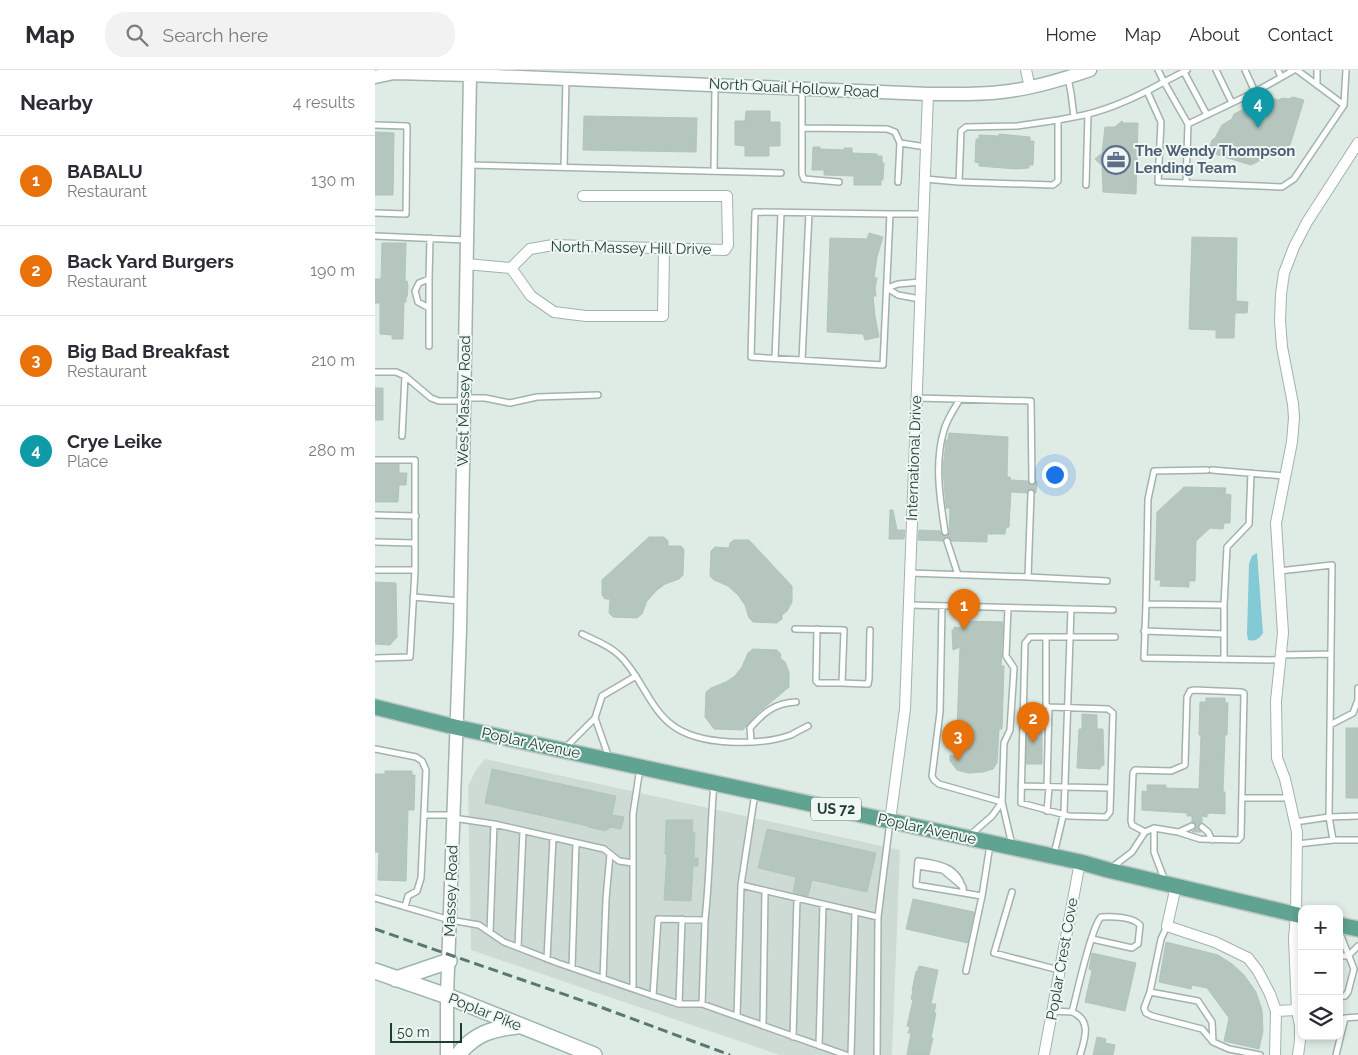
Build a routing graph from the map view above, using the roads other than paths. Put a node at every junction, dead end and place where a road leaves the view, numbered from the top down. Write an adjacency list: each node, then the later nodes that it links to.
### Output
1 (1026, 70): 21 (street)
2 (1090, 70): 16 (street, North Quail Hollow Road)
3 (1158, 70): 17 (lane)
4 (1216, 70): 25 (lane)
5 (1245, 70): 23 (lane)
6 (1277, 70): 14 (lane)
7 (1295, 70): 14 (lane); 19 (lane)
8 (1317, 70): 19 (lane)
9 (1346, 70): 26 (lane)
10 (1185, 71): 17 (lane); 28 (lane)
11 (394, 72): 12 (street, North Quail Hollow Road); 13 (street, North Quail Hollow Road)
12 (470, 75): 15 (street, North Quail Hollow Road); 37 (street, West Massey Road)
13 (375, 77)
14 (1281, 77): 23 (lane)
15 (566, 78): 18 (street, North Quail Hollow Road); 38 (lane)
16 (1068, 78): 21 (street, North Quail Hollow Road); 29 (lane)
17 (1164, 82): 22 (lane); 31 (lane)
18 (715, 84): 20 (street, North Quail Hollow Road); 39 (lane)
19 (1317, 85): 26 (lane)
20 (802, 88): 24 (street, North Quail Hollow Road); 33 (lane)
21 (1030, 88): 24 (street, North Quail Hollow Road)
22 (1147, 91): 27 (lane); 45 (lane)
23 (1255, 92): 25 (lane)
24 (928, 94): 36 (street, International Drive)
25 (1232, 103): 28 (lane)
26 (1344, 105): 45 (lane)
27 (1088, 114): 29 (lane); 46 (lane)
28 (1207, 115): 31 (lane)
29 (1074, 117): 30 (lane)
30 (1058, 120): 44 (lane); 44 (lane)
31 (1188, 124): 45 (lane)
32 (375, 125): 49 (lane)
33 (802, 128): 34 (lane); 42 (lane)
34 (900, 143): 36 (lane); 43 (lane)
35 (1358, 143): 76 (street)
36 (926, 147): 41 (street, International Drive)
37 (468, 165): 38 (lane); 55 (street, West Massey Road)
38 (564, 167): 39 (lane)
39 (714, 171): 40 (lane)
40 (781, 173)
41 (925, 179): 44 (lane); 52 (street, International Drive)
42 (839, 182)
43 (898, 182)
44 (959, 182)
45 (1186, 184)
46 (1086, 185)
47 (583, 196): 56 (street, North Massey Hill Drive)
48 (781, 212): 50 (lane); 65 (lane); 65 (lane)
49 (375, 213)
50 (809, 213): 51 (lane); 66 (lane)
51 (890, 214): 52 (lane); 61 (lane)
52 (924, 214): 60 (street, International Drive)
53 (375, 236): 54 (lane)
54 (430, 238): 55 (lane); 59 (lane)
55 (466, 240): 57 (street, West Massey Road)
56 (665, 250): 58 (street, North Massey Hill Drive); 58 (street)
57 (466, 264): 58 (street); 71 (street, West Massey Road)
58 (511, 268)
59 (429, 280): 63 (lane); 63 (lane)
60 (921, 282): 61 (lane); 62 (street, International Drive)
61 (887, 288): 62 (lane); 66 (lane)
62 (920, 299): 70 (street, International Drive)
63 (429, 308): 64 (lane)
64 (429, 346)
65 (775, 358): 66 (lane)
66 (802, 360)
67 (375, 372): 68 (lane)
68 (405, 376): 71 (lane); 73 (lane)
69 (598, 395): 71 (lane)
70 (917, 398): 72 (lane); 88 (street, International Drive)
71 (465, 399): 93 (street, West Massey Road)
72 (960, 399): 77 (lane); 81 (lane)
73 (402, 436)
74 (375, 460): 80 (lane)
75 (1251, 473): 76 (lane); 94 (lane); 96 (lane)
76 (1284, 476): 87 (street)
77 (1032, 481)
78 (1031, 493): 90 (lane)
79 (375, 516): 80 (lane)
80 (416, 516): 84 (lane)
81 (945, 532)
82 (947, 541): 89 (lane)
83 (375, 542): 84 (lane)
84 (415, 543): 86 (lane)
85 (375, 570): 86 (lane)
86 (415, 570): 92 (lane)
87 (1278, 571): 110 (lane); 112 (street)
88 (910, 573): 89 (lane); 95 (street, International Drive)
89 (957, 575): 90 (lane)
90 (1028, 578): 91 (lane)
91 (1107, 581)
92 (413, 597): 93 (lane); 111 (lane)
93 (460, 601): 124 (street, West Massey Road)
94 (1146, 604): 96 (lane); 104 (lane)
95 (909, 605): 97 (lane); 145 (street, International Drive)
96 (1224, 605): 106 (lane)
97 (942, 606): 98 (lane); 138 (lane)
98 (1009, 608): 99 (lane); 138 (lane)
99 (1071, 609): 100 (lane); 109 (lane)
100 (1113, 610)
101 (795, 628): 102 (lane)
102 (817, 629): 115 (lane); 115 (lane)
103 (870, 630): 115 (lane)
104 (1144, 631): 106 (lane); 113 (lane)
105 (582, 634): 114 (lane)
106 (1224, 634): 113 (lane)
107 (1115, 637): 109 (lane)
108 (1046, 638): 109 (lane); 119 (lane); 131 (lane)
109 (1070, 638): 120 (lane)
110 (1331, 654): 112 (lane); 122 (lane)
111 (375, 658)
112 (1280, 658): 113 (lane); 137 (street)
113 (1224, 659)
114 (636, 676): 121 (lane); 125 (lane)
115 (842, 683)
116 (1358, 688): 122 (lane)
117 (797, 702): 125 (lane)
118 (375, 707): 124 (main road, Poplar Avenue / US 72)
119 (1049, 707): 120 (lane); 132 (lane)
120 (1067, 708): 133 (lane); 134 (lane)
121 (595, 718): 127 (lane); 128 (lane)
122 (1330, 724): 144 (lane)
123 (807, 726): 125 (lane)
124 (455, 727): 127 (main road, Poplar Avenue / US 72); 143 (street, Massey Road)
125 (751, 741)
126 (375, 749): 140 (lane)
127 (562, 750): 128 (main road, Poplar Avenue / US 72)
128 (610, 760): 129 (main road, Poplar Avenue / US 72)
129 (640, 767): 130 (main road, Poplar Avenue / US 72); 166 (lane)
130 (714, 783): 135 (main road, Poplar Avenue / US 72); 184 (lane)
131 (1021, 786): 132 (lane); 139 (lane)
132 (1048, 787): 133 (lane); 139 (lane)
133 (1065, 788): 134 (lane); 141 (lane)
134 (1111, 788): 141 (lane)
135 (755, 792): 145 (main road, Poplar Avenue / US 72); 168 (lane)
136 (1242, 798): 137 (lane); 152 (lane); 156 (lane)
137 (1289, 798): 146 (street)
138 (1002, 802): 155 (lane); 162 (lane)
139 (1047, 811): 141 (lane)
140 (424, 815): 143 (lane); 178 (lane)
141 (1063, 815): 164 (lane)
142 (1358, 816): 144 (lane)
143 (453, 817): 147 (lane); 183 (street, Massey Road)
144 (1329, 817): 146 (lane); 157 (lane)
145 (889, 821): 155 (main road, Poplar Avenue / US 72); 181 (lane)
146 (1295, 822): 161 (street)
147 (494, 824): 151 (lane); 189 (lane)
148 (1192, 826): 153 (lane)
149 (1202, 827): 156 (lane)
150 (1154, 828): 152 (lane); 153 (lane); 169 (lane)
151 (523, 831): 154 (lane); 193 (lane)
152 (1145, 832): 167 (lane)
153 (1178, 832): 156 (lane)
154 (553, 838): 159 (lane); 196 (lane)
155 (967, 838): 160 (main road, Poplar Avenue / US 72)
156 (1212, 840)
157 (1333, 840): 158 (lane); 161 (lane)
158 (1358, 840)
159 (576, 843): 163 (lane); 198 (lane)
160 (991, 843): 162 (main road, Poplar Avenue / US 72); 173 (lane)
161 (1297, 844): 177 (street)
162 (1013, 848): 164 (main road, Poplar Avenue / US 72)
163 (610, 854): 166 (lane); 203 (lane)
164 (1054, 857): 165 (main road, Poplar Avenue / US 72)
165 (1080, 862): 167 (main road, Poplar Avenue / US 72); 201 (street, Poplar Crest Cove)
166 (633, 863): 204 (lane)
167 (1108, 870): 169 (main road, Poplar Avenue / US 72)
168 (741, 885): 171 (lane); 215 (lane)
169 (1171, 885): 180 (main road, Poplar Avenue / US 72); 186 (street)
170 (964, 890): 170 (lane); 173 (lane)
171 (765, 891): 175 (lane); 218 (lane)
172 (1012, 892): 201 (lane)
173 (982, 896): 200 (lane)
174 (375, 898): 178 (lane)
175 (797, 899): 176 (lane); 219 (lane)
176 (823, 904): 179 (lane); 221 (lane)
177 (1299, 905)
178 (405, 907): 183 (lane)
179 (855, 912): 181 (lane); 226 (lane)
180 (1298, 915)
181 (878, 917): 227 (lane)
182 (681, 919): 184 (lane); 207 (lane); 209 (lane)
183 (450, 920): 189 (lane); 197 (street, Massey Road)
184 (705, 920): 210 (lane)
185 (1298, 920): 211 (street)
186 (1167, 926): 205 (lane); 213 (street)
187 (1343, 926): 188 (main road)
188 (1358, 929)
189 (490, 932): 193 (lane)
190 (1092, 938): 190 (lane); 214 (lane)
191 (1343, 942): 195 (lane)
192 (1358, 946): 195 (lane)
193 (518, 948): 196 (lane)
194 (1343, 956): 195 (lane)
195 (1348, 956): 208 (lane)
196 (547, 959): 198 (lane)
197 (449, 961): 202 (main road); 206 (street, Massey Road)
198 (572, 968): 203 (lane)
199 (375, 971): 202 (main road, Poplar Pike)
200 (966, 971)
201 (1060, 971): 212 (street, Poplar Crest Cove)
202 (397, 979): 206 (main road, Poplar Pike)
203 (603, 979): 204 (lane)
204 (633, 988): 207 (lane)
205 (1150, 992): 220 (lane); 220 (lane)
206 (447, 996): 217 (main road, Poplar Pike); 222 (street, Massey Road)
207 (653, 996): 209 (lane)
208 (1343, 996)
209 (679, 1004): 210 (lane)
210 (702, 1004): 215 (lane)
211 (1297, 1010): 213 (street); 232 (street)
212 (1052, 1011): 214 (lane); 228 (street, Poplar Crest Cove)
213 (1276, 1011): 231 (street)
214 (1072, 1012): 229 (lane)
215 (737, 1016): 218 (lane)
216 (1358, 1017): 233 (lane)
217 (518, 1025): 223 (main road); 224 (main road, Poplar Pike)
218 (763, 1026): 219 (lane)
219 (793, 1037): 221 (lane)
220 (1213, 1042): 230 (lane)
221 (819, 1046): 225 (lane)
222 (447, 1055)
223 (458, 1055)
224 (594, 1055)
225 (845, 1055)
226 (851, 1055)
227 (877, 1055)
228 (1044, 1055)
229 (1080, 1055)
230 (1260, 1055)
231 (1275, 1055)
232 (1298, 1055)
233 (1336, 1055)

